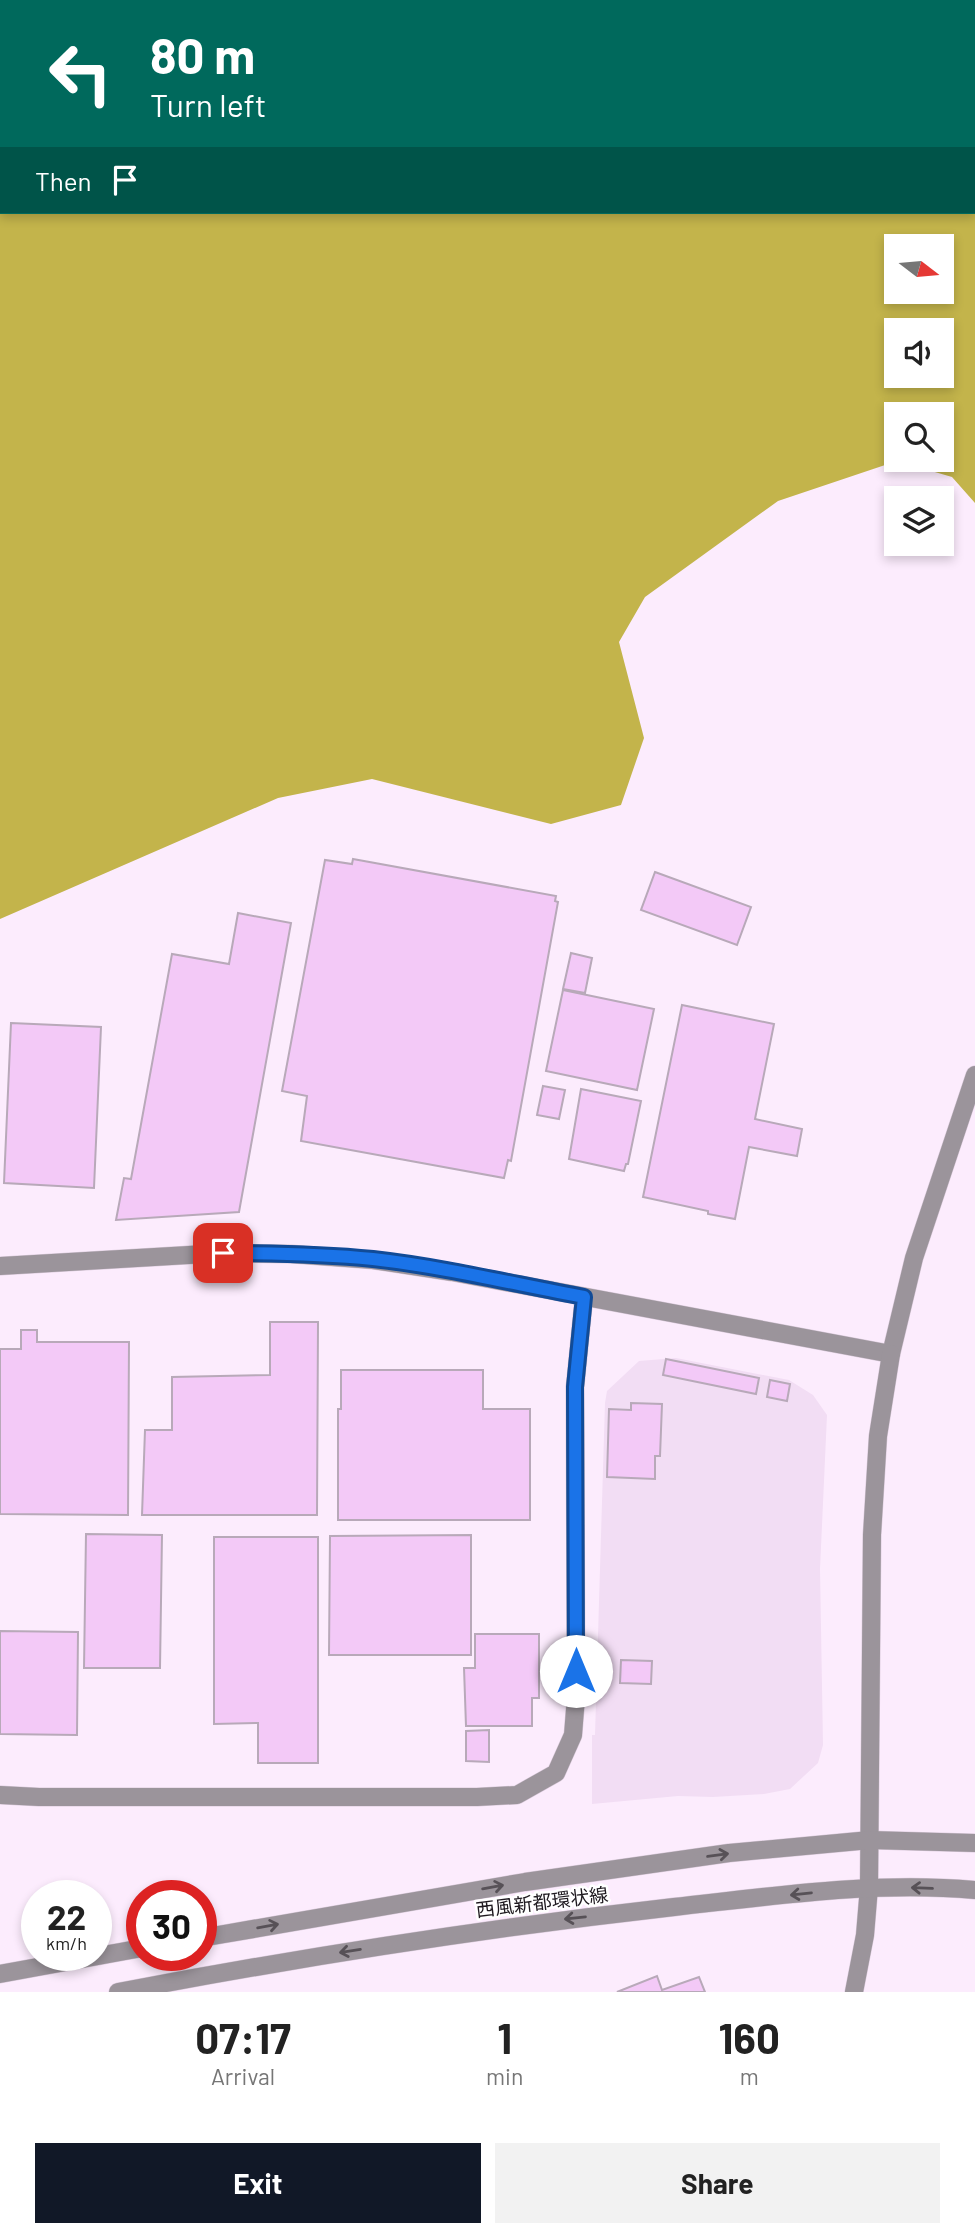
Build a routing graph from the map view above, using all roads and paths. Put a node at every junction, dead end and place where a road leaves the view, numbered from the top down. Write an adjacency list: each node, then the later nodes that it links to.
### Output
1 (975, 1075): 4 (street)
2 (0, 1266): 3 (street)
3 (584, 1297): 4 (street); 5 (street)
4 (891, 1354): 6 (street)
5 (0, 1795)
6 (870, 1840): 7 (street, 西風新都環状線); 8 (street); 10 (street, 西風新都環状線, one-way to 6)
7 (975, 1843)
8 (869, 1887): 9 (street, 西風新都環状線, one-way to 8); 13 (street, 西風新都環状線, one-way to 13); 14 (street)
9 (975, 1890)
10 (217, 1935)
11 (126, 1951): 12 (street)
12 (0, 1974)
13 (118, 1992)
14 (854, 1992)

